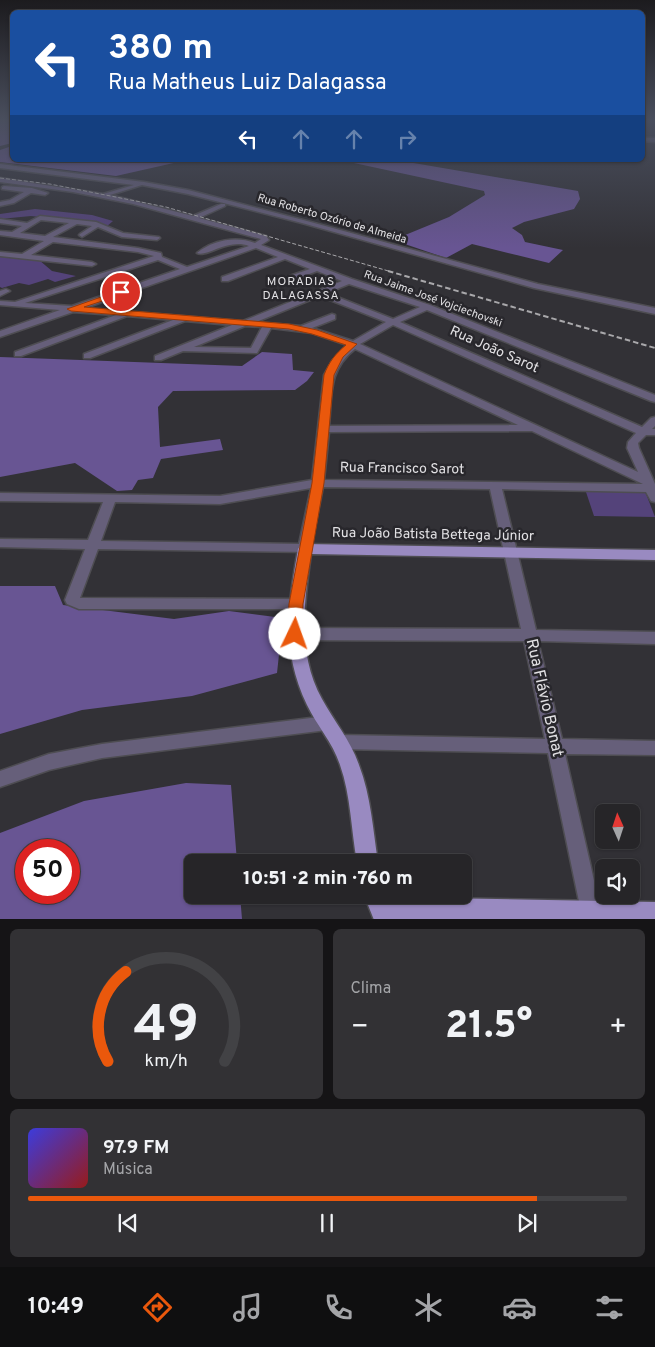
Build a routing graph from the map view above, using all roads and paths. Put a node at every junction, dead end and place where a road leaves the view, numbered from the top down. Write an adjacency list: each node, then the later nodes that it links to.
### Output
1 (0, 166): 4 (street, Rua Roberto Ozório de Almeida)
2 (0, 180): 3 (street)
3 (24, 182): 5 (street); 8 (street)
4 (132, 182): 6 (street); 24 (street, Rua Roberto Ozório de Almeida)
5 (42, 185): 9 (street); 11 (street)
6 (140, 185): 11 (street); 13 (street)
7 (0, 188): 8 (street)
8 (10, 189): 9 (street); 10 (street)
9 (31, 192): 11 (street); 12 (street)
10 (0, 194)
11 (103, 195): 14 (street)
12 (0, 204)
13 (224, 205): 14 (street); 24 (street)
14 (195, 217): 25 (street)
15 (0, 221): 17 (street)
16 (76, 222): 17 (street); 18 (street); 23 (street)
17 (29, 225): 20 (street)
18 (97, 225): 21 (street); 22 (street)
19 (0, 233): 20 (street)
20 (12, 235): 23 (street)
21 (82, 235)
22 (157, 238)
23 (48, 239): 28 (street); 30 (street)
24 (367, 243): 41 (street)
25 (255, 246): 26 (street, Rua Jaime José Vojciechovski); 29 (street, Rua Jaime José Vojciechovski); 33 (street)
26 (201, 253)
27 (0, 254): 28 (street)
28 (23, 257): 31 (street)
29 (285, 257): 32 (street, Rua Jaime José Vojciechovski); 34 (street)
30 (158, 258): 33 (street); 39 (street)
31 (92, 264)
32 (316, 269): 35 (street, Rua Jaime José Vojciechovski); 36 (street)
33 (187, 270): 43 (street)
34 (225, 279)
35 (349, 281): 37 (street); 40 (street, Rua Jaime José Vojciechovski)
36 (278, 283)
37 (320, 293): 49 (street); 50 (street, Rua João Sarot)
38 (0, 303): 39 (street)
39 (13, 304): 42 (street); 43 (street)
40 (427, 307): 50 (street); 59 (street, Rua Jaime José Vojciechovski)
41 (617, 307): 44 (street); 46 (street)
42 (0, 308)
43 (71, 309): 45 (street); 53 (street)
44 (655, 311)
45 (128, 313): 48 (street); 56 (street)
46 (655, 316)
47 (332, 317): 52 (street)
48 (185, 318): 49 (street); 57 (street)
49 (246, 322): 51 (street); 55 (street)
50 (395, 323): 54 (street); 63 (street, Rua João Sarot)
51 (268, 325): 52 (street); 55 (street)
52 (302, 329): 54 (street)
53 (0, 334)
54 (352, 344): 61 (street); 62 (street)
55 (181, 349): 58 (street)
56 (18, 354)
57 (86, 356)
58 (158, 358)
59 (655, 399)
60 (655, 420): 63 (street)
61 (536, 428): 62 (street); 67 (street)
62 (323, 429): 65 (street)
63 (643, 432): 64 (street, Rua João Sarot); 67 (street)
64 (655, 432)
65 (318, 483): 66 (street, Rua Francisco Sarot); 69 (street, Rua Francisco Sarot); 72 (street)
66 (495, 485): 67 (street, Rua Francisco Sarot); 73 (street, Rua Flávio Bonat)
67 (652, 488)
68 (0, 497): 69 (street, Rua Francisco Sarot)
69 (110, 499): 71 (street)
70 (0, 543): 71 (street, Rua João Batista Bettega Júnior)
71 (93, 544): 72 (street, Rua João Batista Bettega Júnior); 75 (street)
72 (305, 548): 73 (main road, Rua João Batista Bettega Júnior); 75 (main road)
73 (510, 552): 74 (main road, Rua João Batista Bettega Júnior); 77 (street, Rua Flávio Bonat)
74 (655, 555)
75 (296, 604): 76 (main road)
76 (295, 634): 77 (street); 79 (main road)
77 (529, 635): 78 (street); 81 (street, Rua Flávio Bonat)
78 (655, 638)
79 (326, 723): 80 (main road); 83 (street)
80 (340, 742): 81 (street); 84 (main road)
81 (555, 745): 82 (street); 86 (street, Rua Flávio Bonat)
82 (655, 748)
83 (0, 779)
84 (366, 854)
85 (380, 908): 86 (main road)
86 (591, 912): 87 (main road)
87 (655, 913)

